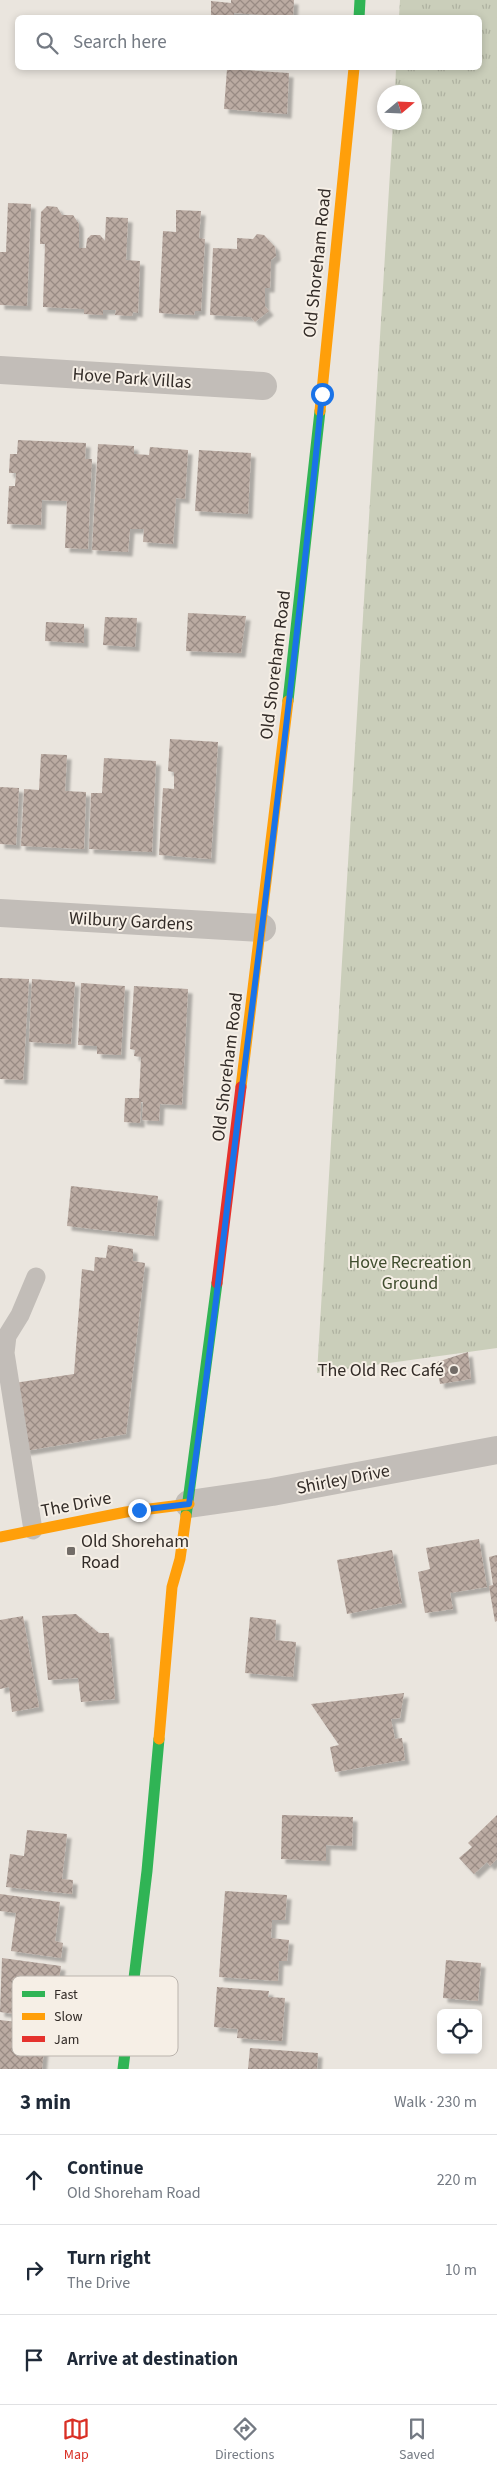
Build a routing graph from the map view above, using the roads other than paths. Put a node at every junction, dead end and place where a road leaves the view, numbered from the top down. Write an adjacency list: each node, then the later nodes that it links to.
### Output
1 (360, 0): 2 (main road)
2 (359, 15)
3 (354, 70): 7 (main road, Old Shoreham Road)
4 (0, 370): 5 (street, Hove Park Villas)
5 (263, 386)
6 (0, 913): 7 (street, Wilbury Gardens)
7 (262, 928): 10 (main road, Old Shoreham Road)
8 (36, 1277): 11 (lane)
9 (497, 1450): 10 (street, Shirley Drive)
10 (189, 1504): 11 (main road, The Drive); 13 (main road, Old Shoreham Road)
11 (33, 1530): 12 (main road, The Drive)
12 (0, 1537)
13 (134, 1976)
14 (125, 2056): 15 (main road, Old Shoreham Road)
15 (123, 2069)

